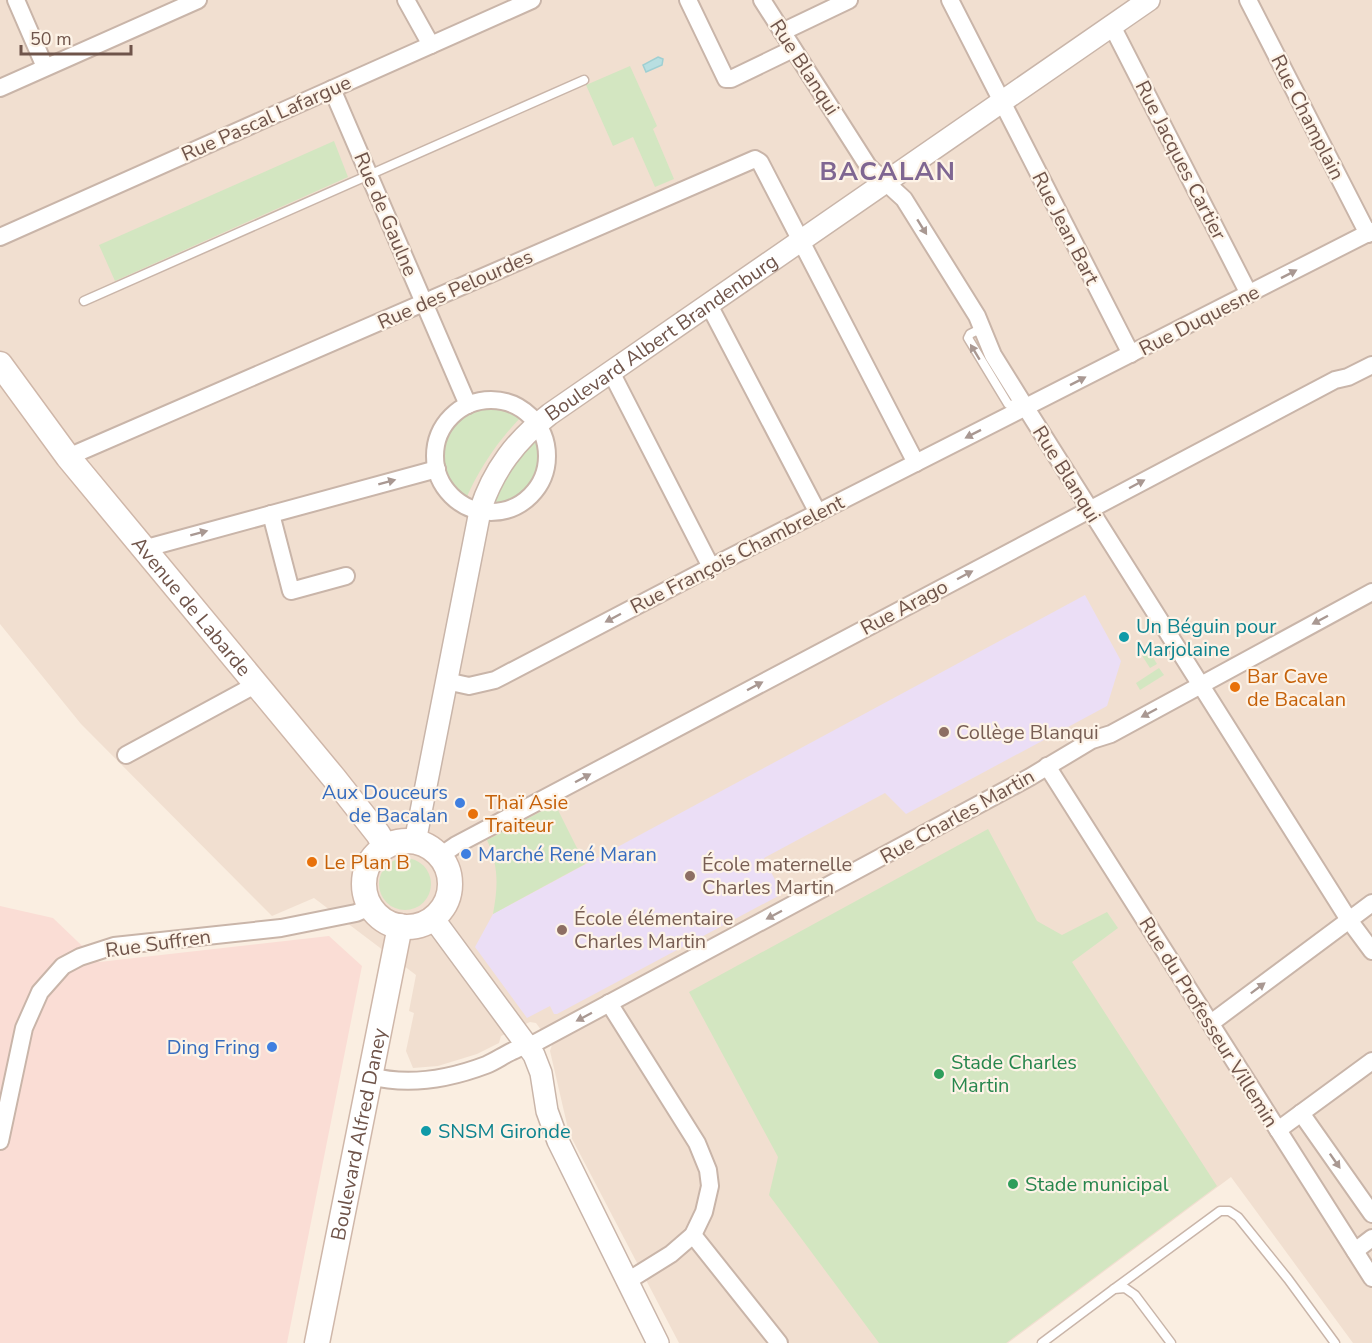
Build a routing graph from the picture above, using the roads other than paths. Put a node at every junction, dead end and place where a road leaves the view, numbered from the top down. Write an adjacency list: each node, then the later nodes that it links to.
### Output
1 (16, 0): 15 (street)
2 (406, 0): 13 (street)
3 (532, 0): 13 (street, Rue Pascal Lafargue)
4 (688, 0): 14 (street)
5 (762, 0): 12 (street, Rue Blanqui)
6 (849, 0): 12 (street)
7 (950, 0): 19 (street, Rue Jean Bart)
8 (1149, 0): 11 (street, Boulevard Albert Brandenburg)
9 (1248, 0): 22 (street, Rue Champlain)
10 (189, 2): 15 (street)
11 (1112, 26): 19 (street, Boulevard Albert Brandenburg); 25 (street, Rue Jacques Cartier)
12 (782, 32): 14 (street, Rue Blanqui)
13 (431, 45): 18 (street, Rue Pascal Lafargue)
14 (793, 49): 21 (street, Rue Blanqui)
15 (45, 68): 17 (street)
16 (584, 80): 20 (lane)
17 (0, 88)
18 (332, 89): 20 (street, Rue de Gaulne); 23 (street, Rue Pascal Lafargue)
19 (1002, 102): 21 (street, Boulevard Albert Brandenburg); 29 (street, Rue Jean Bart)
20 (369, 175): 26 (lane); 27 (street, Rue de Gaulne)
21 (886, 183): 24 (street, Boulevard Albert Brandenburg); 34 (street, Rue Blanqui, one-way to 34)
22 (1370, 232): 25 (street, Rue Duquesne, one-way to 22)
23 (0, 237)
24 (801, 241): 27 (street, Rue des Pelourdes); 28 (street, Boulevard Albert Brandenburg); 37 (street)
25 (1249, 294): 29 (street, Rue Duquesne)
26 (84, 301)
27 (423, 302): 33 (street, Rue de Gaulne); 36 (street, Rue des Pelourdes)
28 (709, 305): 32 (street, Boulevard Albert Brandenburg); 41 (street)
29 (1131, 354): 34 (street, Rue Duquesne, one-way to 29)
30 (0, 364): 36 (main road, Avenue de Labarde)
31 (1372, 365): 39 (street, Rue Arago, one-way to 31)
32 (611, 372): 35 (street, Boulevard Albert Brandenburg); 44 (street)
33 (468, 405): 35 (street); 38 (street)
34 (1026, 408): 37 (street, Rue François Chambrelent, one-way to 37); 39 (street, Rue Blanqui)
35 (537, 424): 40 (street, Boulevard Albert Brandenburg); 40 (street)
36 (68, 458): 43 (main road, Avenue de Labarde)
37 (916, 463): 41 (street, Rue François Chambrelent)
38 (436, 469): 40 (street); 42 (street, one-way to 38)
39 (1089, 508): 48 (street, Rue Blanqui); 54 (street, Rue Arago, one-way to 39)
40 (480, 511): 47 (street, Boulevard Albert Brandenburg)
41 (818, 513): 44 (street, Rue François Chambrelent)
42 (271, 514): 43 (street, one-way to 42); 45 (street)
43 (143, 549): 49 (main road, Avenue de Labarde)
44 (711, 567): 47 (street, Rue François Chambrelent, one-way to 47)
45 (345, 576)
46 (1372, 592): 48 (street, Rue Charles Martin, one-way to 48)
47 (446, 681): 52 (street, Boulevard Albert Brandenburg)
48 (1200, 684): 51 (street, Rue Charles Martin, one-way to 51); 58 (street, Rue Blanqui)
49 (255, 685): 50 (street); 53 (main road, Avenue de Labarde)
50 (126, 754)
51 (1047, 766): 61 (street, Rue Charles Martin, one-way to 61); 62 (street, Rue du Professeur Villemin)
52 (415, 842): 53 (main road); 54 (main road)
53 (385, 846): 56 (main road)
54 (440, 856): 57 (main road)
55 (1372, 903): 58 (street)
56 (370, 907): 59 (main road); 68 (street, Rue Suffren)
57 (433, 918): 59 (main road); 63 (street)
58 (1349, 920): 60 (street, Rue Blanqui); 62 (street, one-way to 58)
59 (400, 926): 65 (main road, Boulevard Alfred Daney)
60 (1372, 951)
61 (609, 1003): 63 (street, Rue Charles Martin, one-way to 63); 70 (street)
62 (1211, 1023): 67 (street, Rue du Professeur Villemin)
63 (528, 1046): 65 (street, Rue Charles Martin); 74 (street)
64 (1372, 1061): 66 (street)
65 (370, 1077): 76 (main road, Boulevard Alfred Daney)
66 (1301, 1113): 67 (street); 69 (street, one-way to 69)
67 (1278, 1130): 72 (street, Rue du Professeur Villemin)
68 (0, 1142)
69 (1372, 1214)
70 (693, 1235): 74 (street); 78 (street)
71 (1372, 1238): 72 (street)
72 (1355, 1251): 73 (street, Rue du Professeur Villemin)
73 (1372, 1278)
74 (626, 1282): 77 (street)
75 (1114, 1290): 79 (lane); 80 (lane); 81 (lane)
76 (316, 1343)
77 (658, 1343)
78 (779, 1343)
79 (1042, 1343)
80 (1171, 1343)
81 (1335, 1343)

